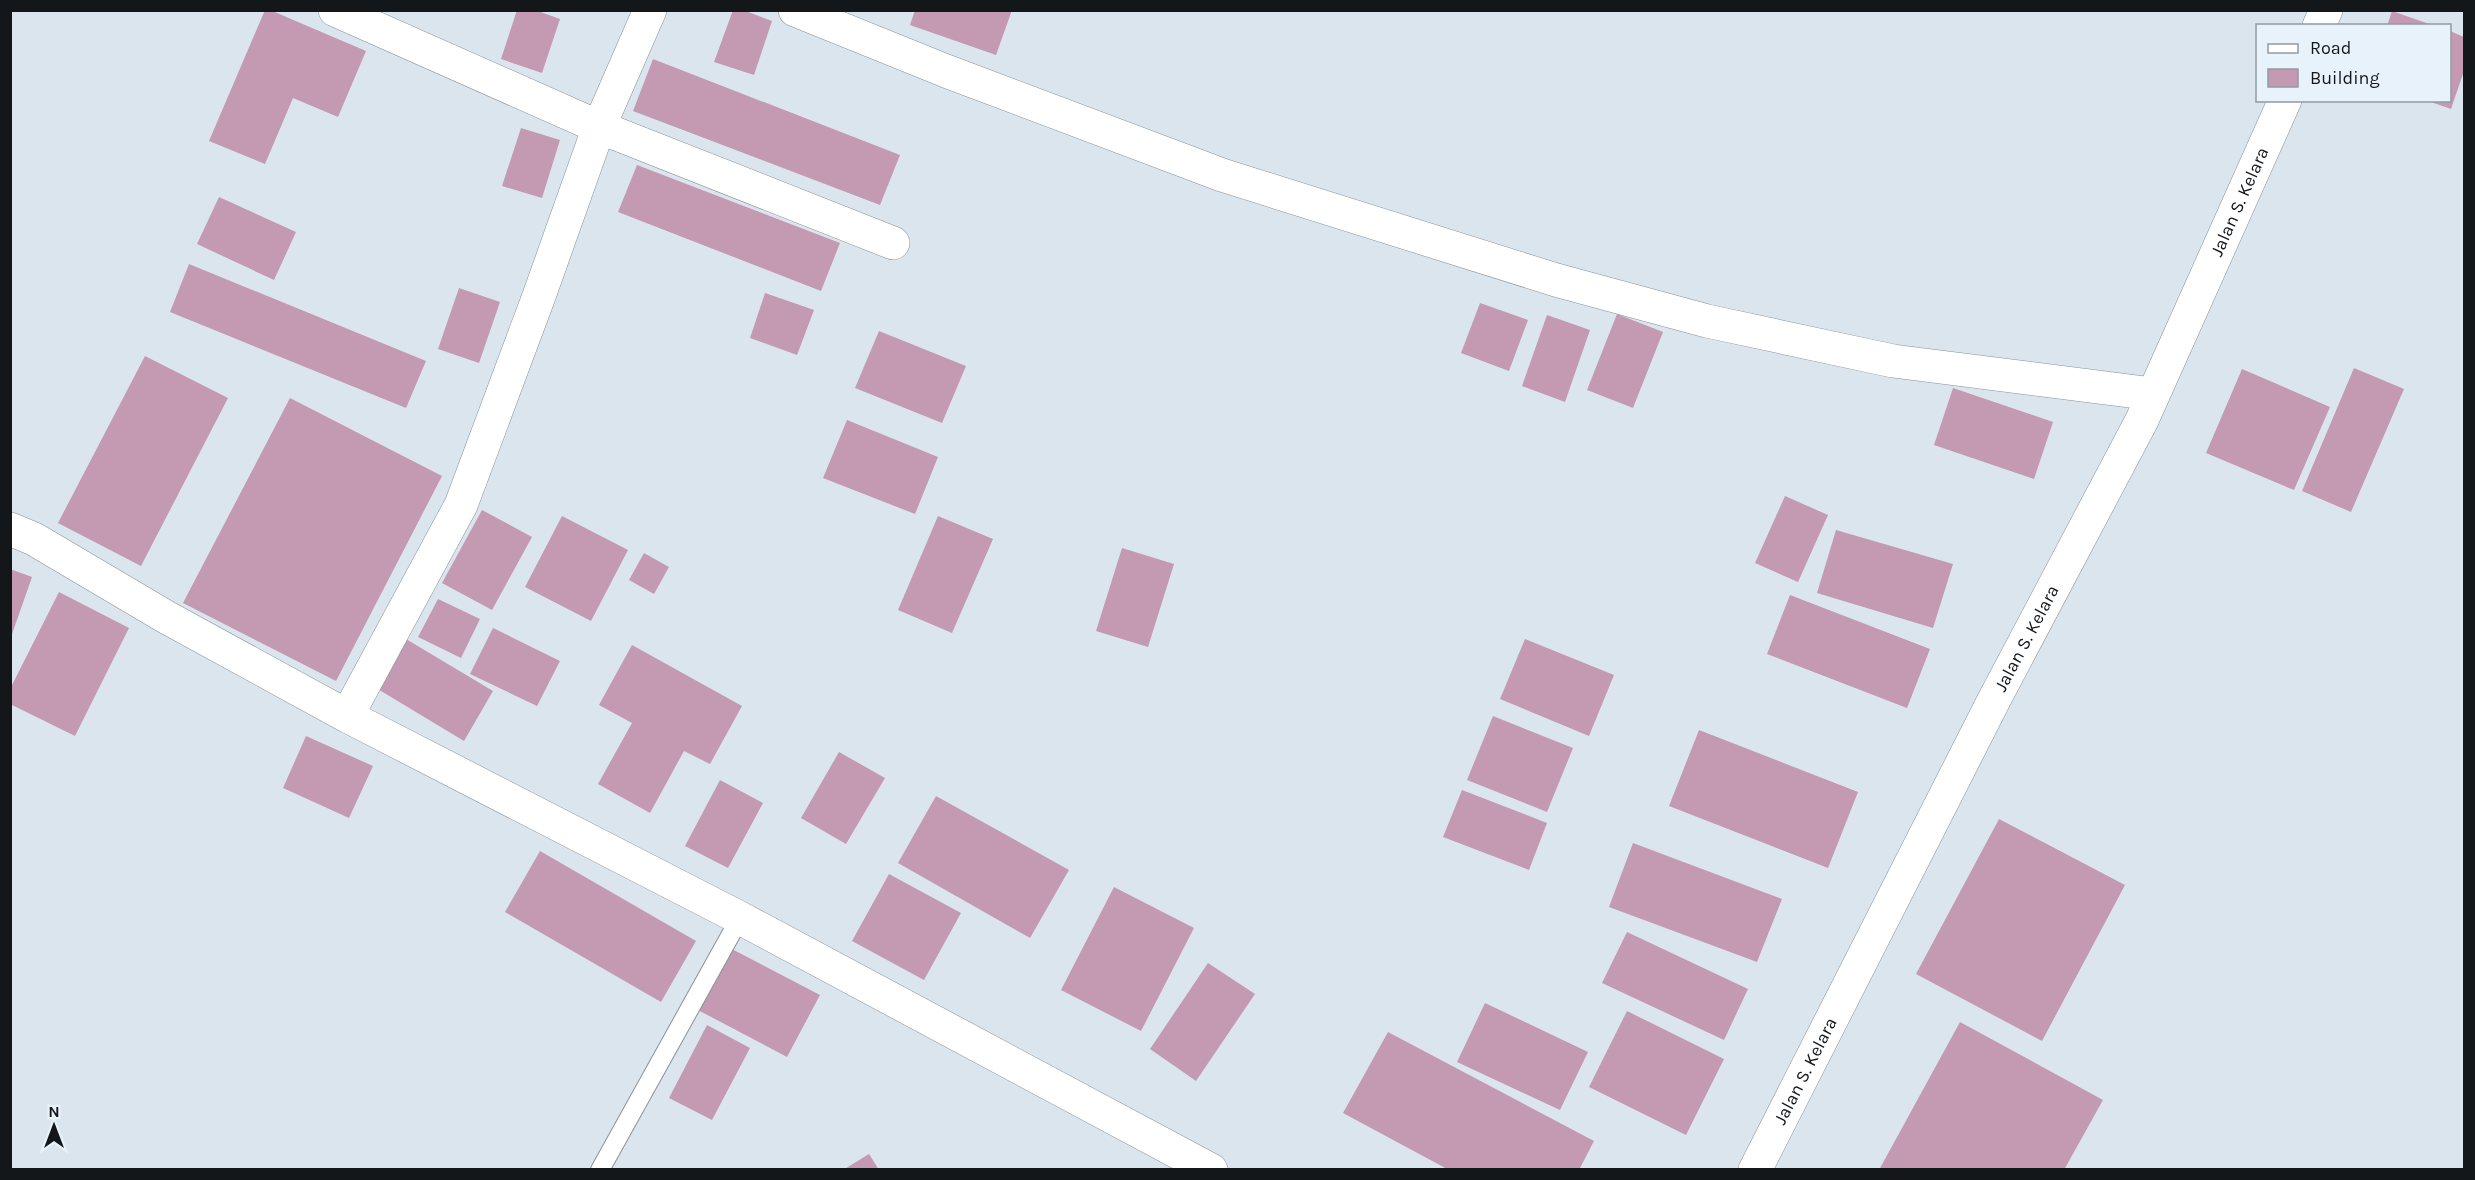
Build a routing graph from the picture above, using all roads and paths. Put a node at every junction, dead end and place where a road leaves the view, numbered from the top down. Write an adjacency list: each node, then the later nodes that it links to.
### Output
1 (335, 10): 7 (street)
2 (650, 10): 7 (street)
3 (795, 10): 9 (street)
4 (2326, 10): 5 (street)
5 (2320, 24)
6 (2284, 102): 9 (street, Jalan S. Kelara)
7 (599, 127): 8 (street); 11 (street)
8 (893, 243)
9 (2153, 394): 15 (street, Jalan S. Kelara)
10 (10, 529): 11 (street)
11 (347, 716): 12 (street)
12 (740, 918): 13 (lane); 14 (street)
13 (600, 1170)
14 (1211, 1170)
15 (1755, 1170)

